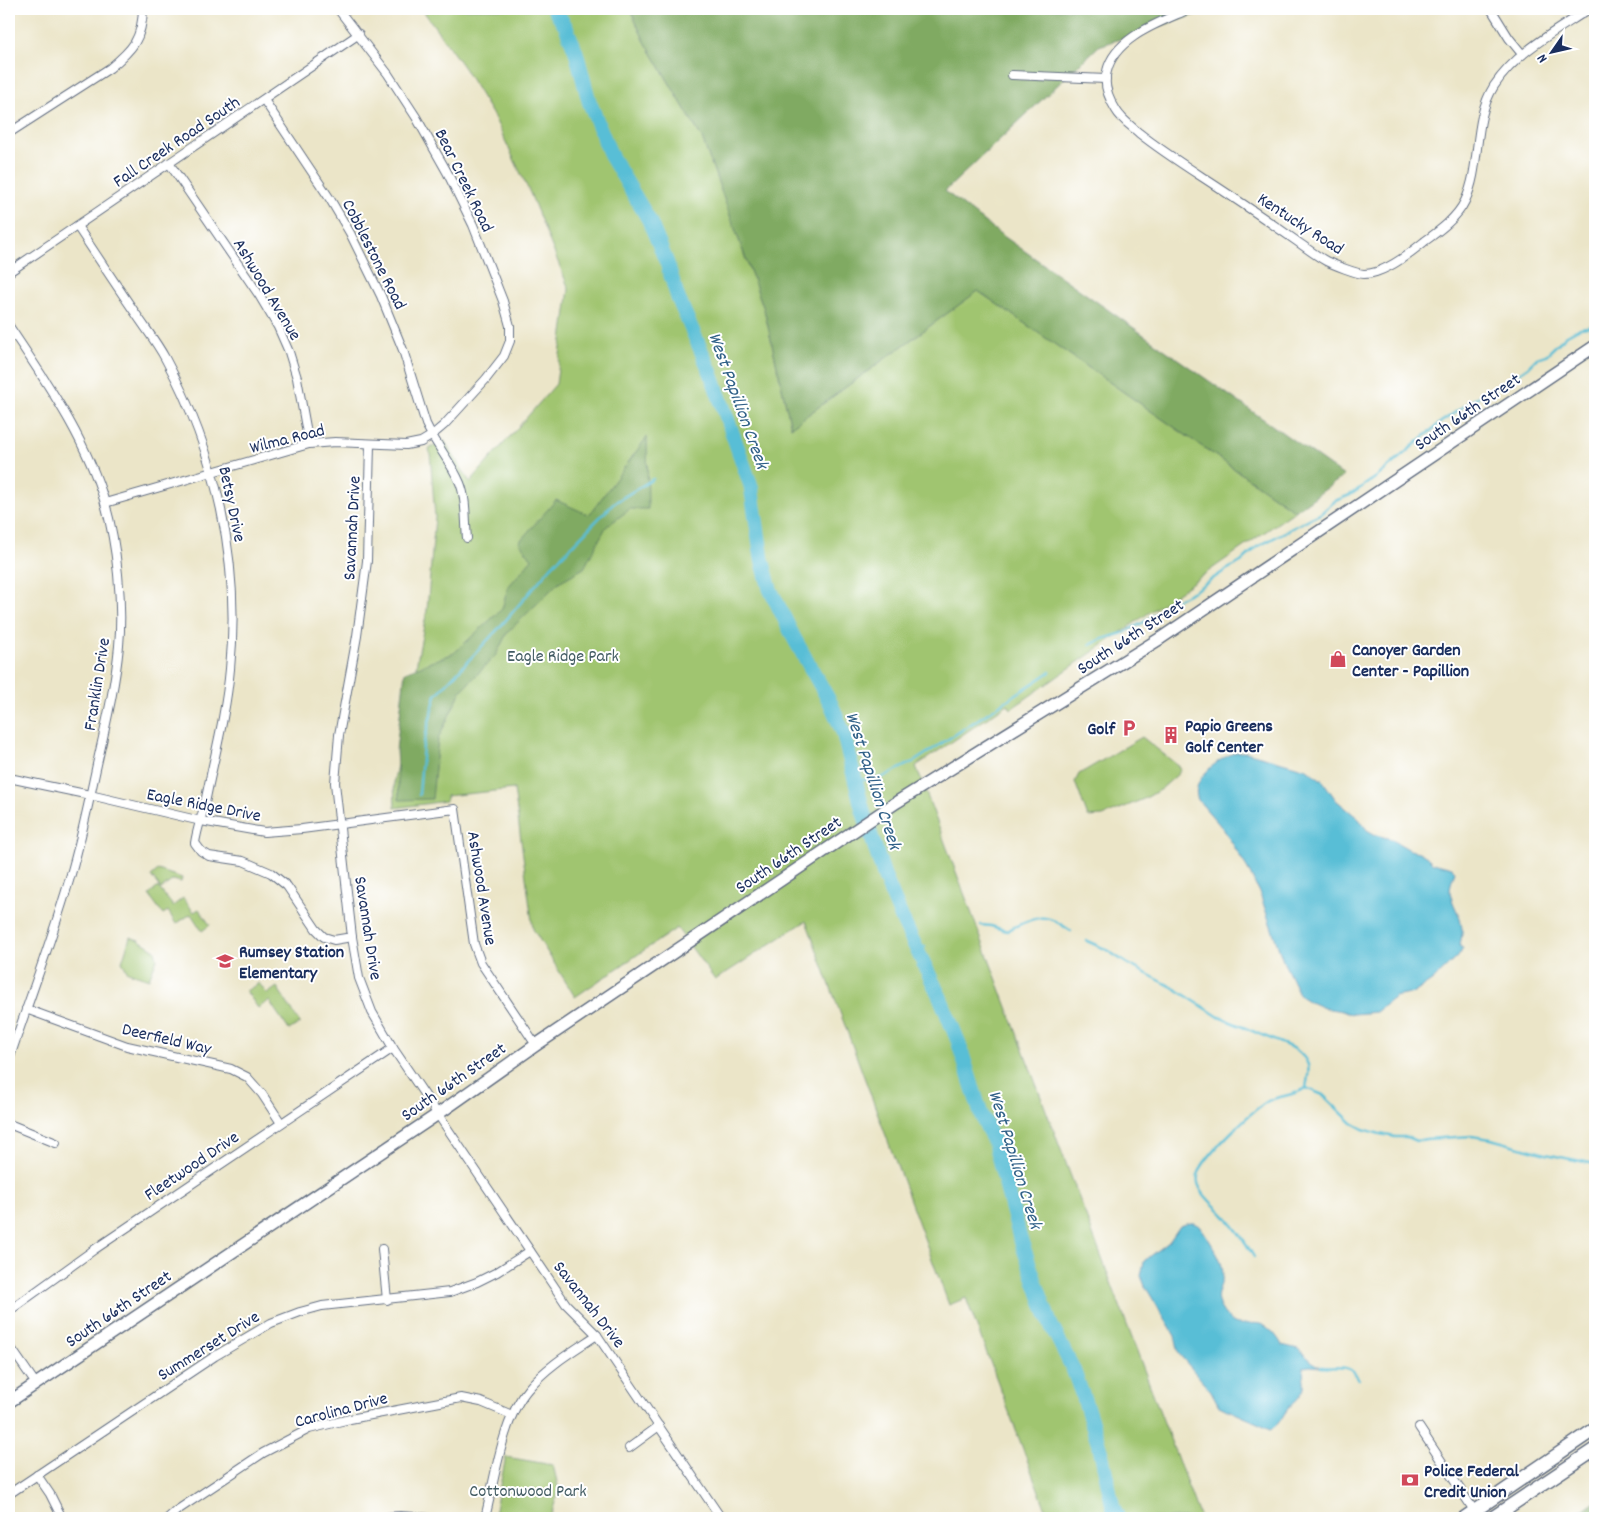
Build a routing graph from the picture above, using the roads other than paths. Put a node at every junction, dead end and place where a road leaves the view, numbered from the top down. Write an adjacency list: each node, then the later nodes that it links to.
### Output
1 (143, 9): 11 (street)
2 (338, 9): 6 (street, Bear Creek Road)
3 (1189, 9): 9 (street)
4 (1490, 9): 7 (street)
5 (1589, 9): 7 (street, Kentucky Road)
6 (359, 34): 10 (street, Fall Creek Road South); 17 (street, Bear Creek Road)
7 (1522, 54): 9 (street, Kentucky Road)
8 (1012, 75): 9 (street)
9 (1106, 79)
10 (264, 100): 12 (street, Fall Creek Road South); 18 (street, Cobblestone Road)
11 (9, 133)
12 (169, 164): 13 (street, Fall Creek Road South); 19 (street, Ashwood Avenue)
13 (77, 226): 14 (street, Fall Creek Road South); 21 (street, Betsy Drive)
14 (9, 272)
15 (9, 326): 22 (street, Franklin Drive)
16 (1595, 346): 31 (street, South 66th Street)
17 (486, 379): 18 (street, Wilma Road)
18 (432, 436): 20 (street, Wilma Road); 23 (street, Cobblestone Road)
19 (309, 444): 20 (street, Wilma Road); 21 (street, Wilma Road)
20 (370, 444): 28 (street, Savannah Drive)
21 (212, 474): 22 (street, Wilma Road); 27 (street, Betsy Drive)
22 (105, 503): 25 (street, Franklin Drive)
23 (467, 538)
24 (9, 778): 25 (street, Eagle Ridge Drive)
25 (90, 795): 27 (street, Eagle Ridge Drive); 30 (street, Franklin Drive)
26 (455, 809): 28 (street, Eagle Ridge Drive); 31 (street, Ashwood Avenue)
27 (201, 821): 28 (street, Eagle Ridge Drive); 29 (street, Betsy Drive)
28 (339, 824): 29 (street, Savannah Drive)
29 (352, 937): 32 (street, Savannah Drive)
30 (26, 1009): 33 (street, Franklin Drive); 35 (street, Deerfield Way)
31 (536, 1045): 34 (street, South 66th Street)
32 (393, 1048): 34 (street, Savannah Drive); 35 (street, Fleetwood Drive)
33 (9, 1060)
34 (438, 1114): 39 (street, Savannah Drive); 44 (street, South 66th Street)
35 (281, 1123): 41 (street, Fleetwood Drive)
36 (9, 1124): 37 (street)
37 (56, 1143)
38 (382, 1249): 40 (street)
39 (530, 1251): 40 (street, Summerset Drive); 42 (street, Savannah Drive)
40 (387, 1300): 52 (street, Summerset Drive)
41 (9, 1311)
42 (597, 1335): 46 (street); 47 (street, Savannah Drive)
43 (9, 1345): 44 (street)
44 (36, 1384): 45 (street, South 66th Street)
45 (9, 1402)
46 (512, 1415): 56 (street, Carolina Drive); 59 (street)
47 (659, 1426): 50 (street); 60 (street, Savannah Drive)
48 (1419, 1428): 54 (street)
49 (1595, 1429): 54 (main road)
50 (629, 1448)
51 (1595, 1449): 61 (main road)
52 (37, 1475): 53 (street, Summerset Drive); 55 (street)
53 (9, 1494)
54 (1473, 1516)
55 (62, 1518)
56 (168, 1518)
57 (374, 1518): 58 (street)
58 (430, 1518)
59 (485, 1518)
60 (721, 1518)
61 (1492, 1518)

